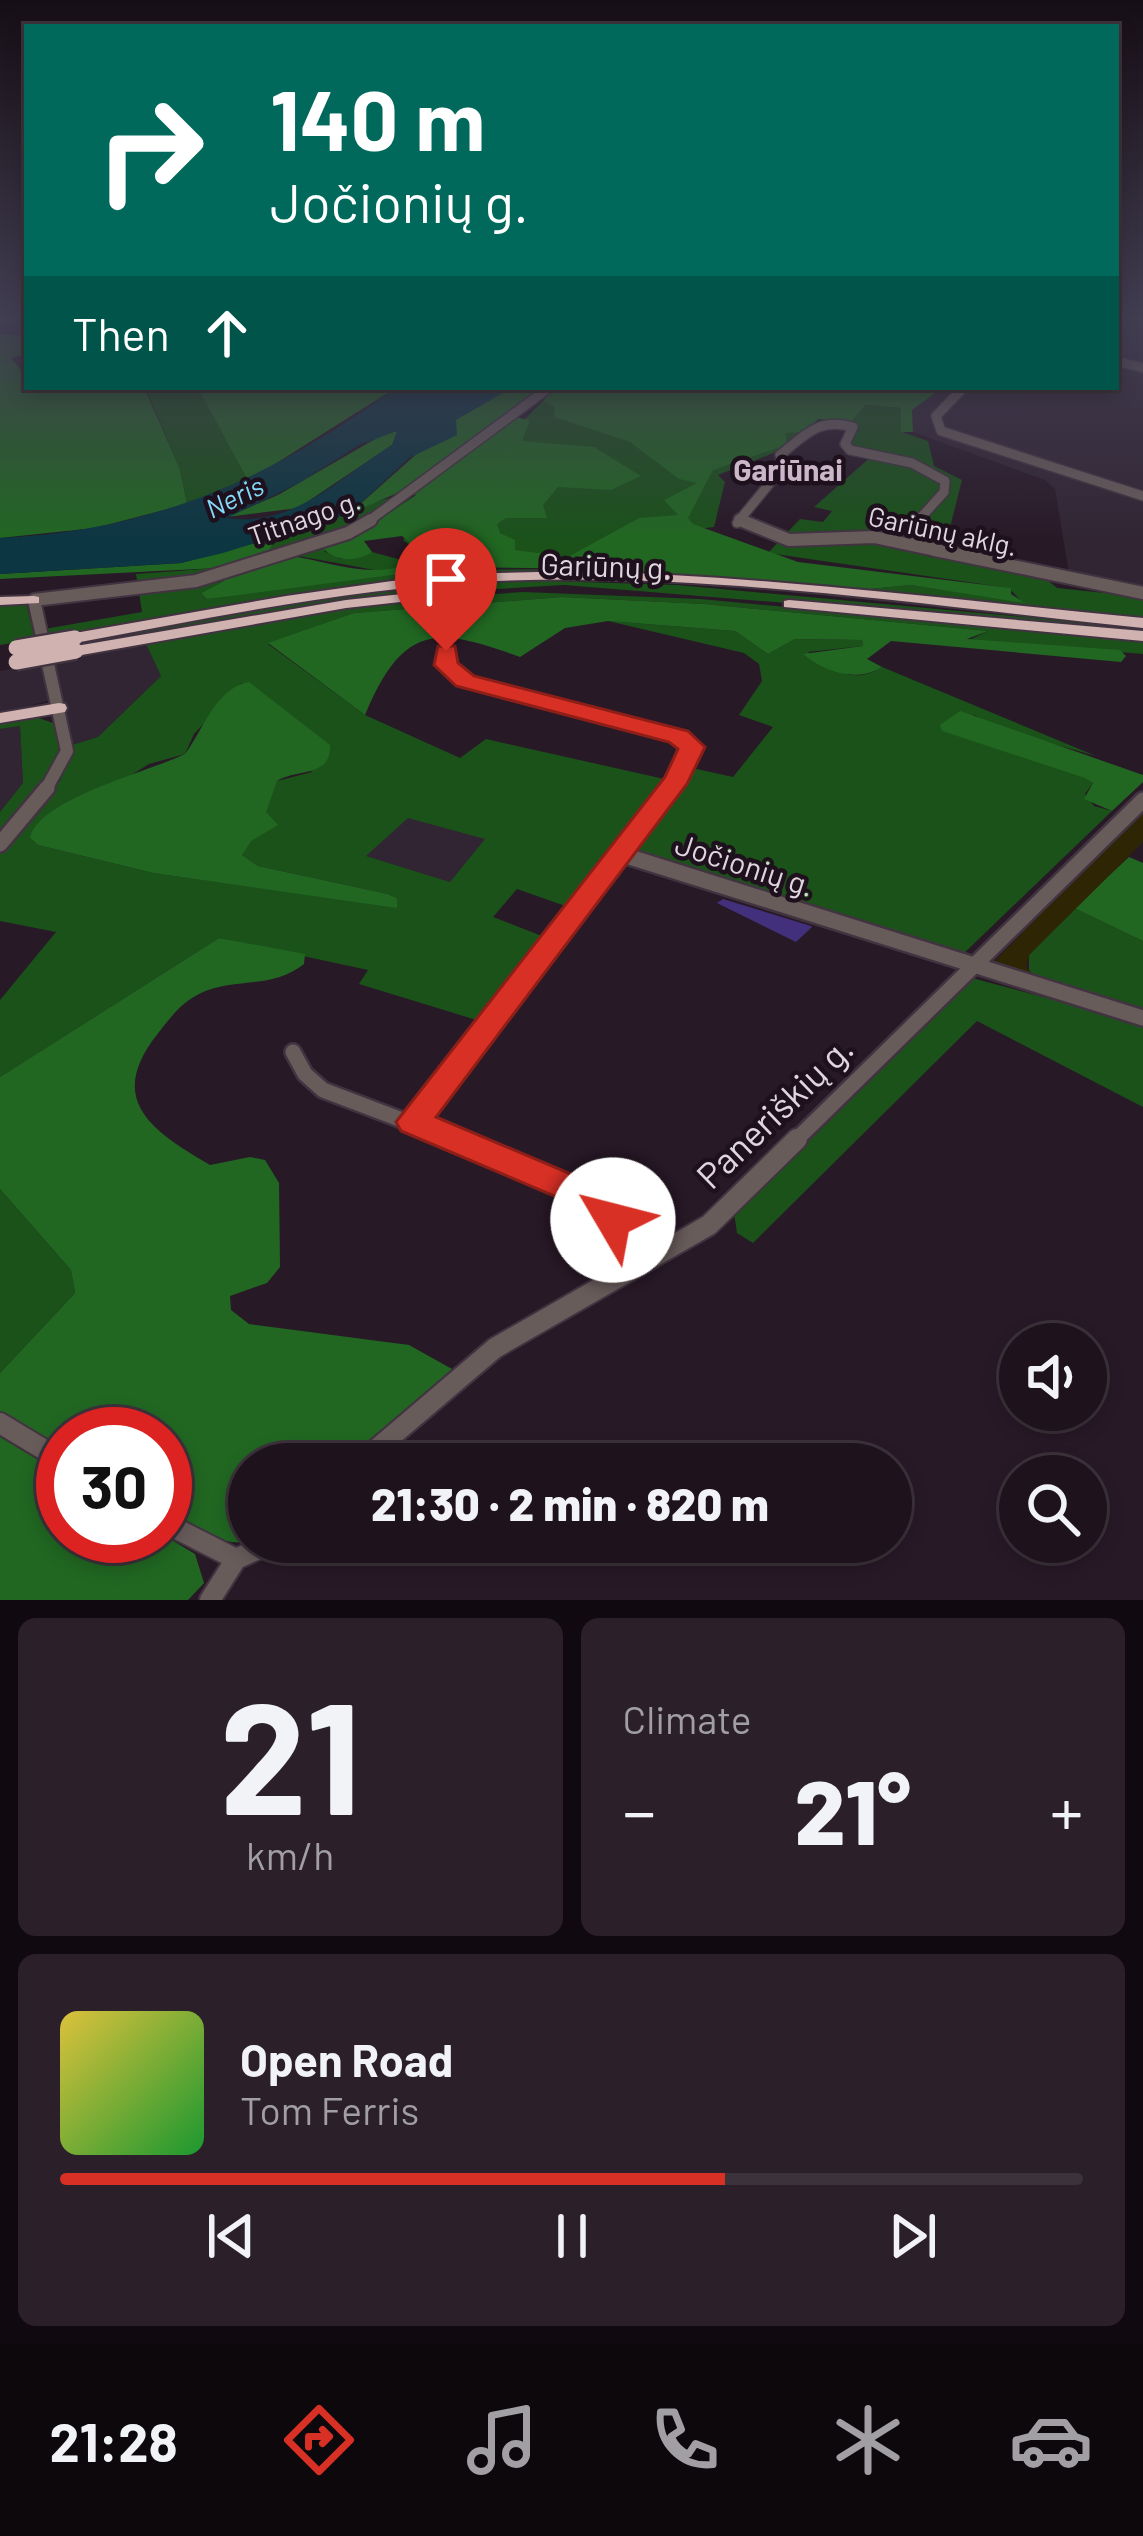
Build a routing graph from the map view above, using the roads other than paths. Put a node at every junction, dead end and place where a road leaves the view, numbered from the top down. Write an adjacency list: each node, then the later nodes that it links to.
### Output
1 (544, 392): 8 (street, Titnago g.)
2 (959, 392): 3 (street)
3 (1143, 496)
4 (909, 530): 5 (street); 5 (street, Gariūnų aklg.); 6 (street)
5 (886, 539): 6 (street, Gariūnų aklg.)
6 (938, 552): 7 (street, Gariūnų aklg.)
7 (1143, 593)
8 (34, 600): 9 (highway); 15 (street)
9 (0, 601)
10 (1143, 623): 12 (highway, Gariūnų g.)
11 (1143, 636): 12 (highway, Gariūnų g.)
12 (75, 645): 14 (highway, Gariūnų g., bridge)
13 (446, 651): 19 (street)
14 (8, 657)
15 (58, 708): 16 (highway); 18 (street)
16 (0, 718)
17 (1143, 800): 20 (street, Paneriškių g.)
18 (0, 844)
19 (617, 853): 20 (street, Jočionių g.); 23 (street)
20 (971, 969): 21 (street, Jočionių g.); 24 (street, Paneriškių g.)
21 (1143, 1018)
22 (293, 1052): 23 (street)
23 (413, 1122): 24 (street)
24 (621, 1274): 26 (street, Paneriškių g.)
25 (0, 1423): 27 (street)
26 (384, 1443)
27 (36, 1445)
28 (192, 1536): 29 (street)
29 (228, 1554)
30 (233, 1563): 31 (street)
31 (210, 1600)

